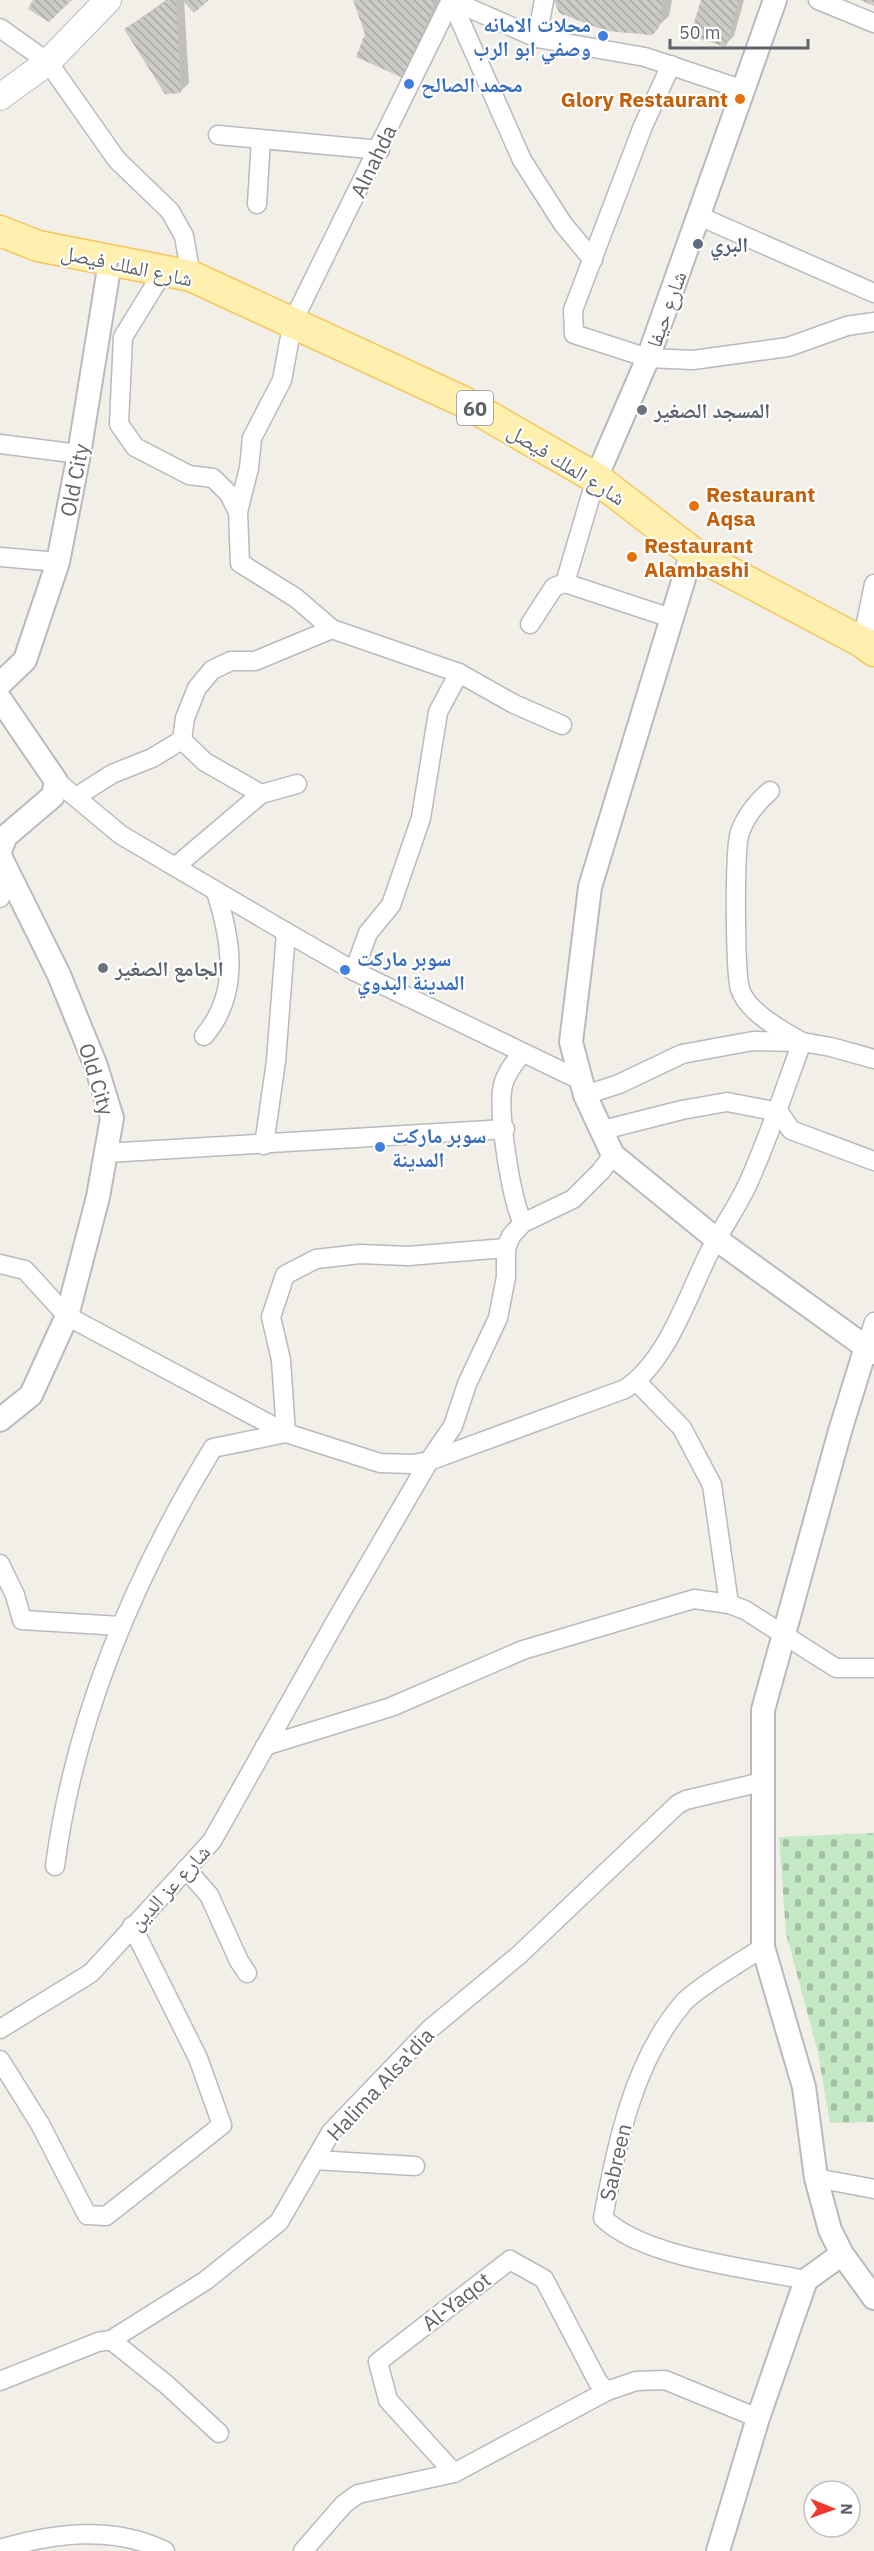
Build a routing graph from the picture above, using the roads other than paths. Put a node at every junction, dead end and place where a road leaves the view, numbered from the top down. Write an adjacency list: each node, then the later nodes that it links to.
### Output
1 (108, 0): 9 (main road)
2 (451, 0): 8 (street); 15 (street, Alnahda); 21 (street)
3 (544, 0): 8 (street)
4 (775, 0): 11 (street, شارع حيفا)
5 (818, 0): 6 (street)
6 (874, 23)
7 (0, 28): 9 (street)
8 (537, 38): 10 (street)
9 (48, 62): 12 (main road); 23 (street)
10 (671, 65): 11 (street); 21 (street)
11 (744, 90): 17 (street, شارع حيفا)
12 (0, 97)
13 (218, 135): 14 (street)
14 (261, 140): 15 (street); 16 (street)
15 (380, 150): 25 (street, Alnahda)
16 (257, 204)
17 (699, 216): 24 (street); 27 (street, شارع حيفا)
18 (0, 231): 19 (main road, 60)
19 (38, 246): 20 (main road, 60); 22 (main road, شارع الملك فيصل / 60)
20 (0, 253)
21 (592, 260): 27 (street)
22 (110, 262): 23 (main road, شارع الملك فيصل / 60); 29 (street, Old City)
23 (177, 274): 25 (main road, شارع الملك فيصل / 60); 31 (street)
24 (874, 293)
25 (293, 321): 30 (main road, شارع الملك فيصل / 60); 31 (street, Alnahda)
26 (874, 322): 27 (street)
27 (648, 358): 30 (street, شارع حيفا)
28 (0, 444): 29 (street)
29 (79, 454): 34 (street, Old City)
30 (596, 478): 32 (main road, شارع الملك فيصل / 60); 35 (street)
31 (238, 512): 39 (street)
32 (692, 552): 37 (street); 40 (main road, شارع الملك فيصل / 60)
33 (0, 557): 34 (street)
34 (58, 562): 42 (street, Old City)
35 (565, 583): 37 (street); 38 (street)
36 (874, 584): 40 (street)
37 (671, 618): 61 (street)
38 (530, 624)
39 (332, 629): 41 (street); 45 (street)
40 (868, 646)
41 (459, 673): 44 (street); 56 (street)
42 (0, 684)
43 (0, 699): 46 (street)
44 (562, 725)
45 (182, 740): 49 (street); 50 (street)
46 (55, 780): 50 (street); 51 (street, Old City)
47 (297, 784): 49 (street)
48 (770, 791): 58 (street)
49 (261, 794): 52 (street)
50 (76, 797): 52 (street)
51 (0, 852): 53 (street, Old City)
52 (175, 867): 54 (street)
53 (5, 889): 66 (street, Old City)
54 (216, 892): 55 (street); 57 (street)
55 (286, 932): 56 (street); 65 (street)
56 (354, 971): 59 (street)
57 (204, 1036)
58 (802, 1042): 60 (street); 61 (street); 62 (street)
59 (522, 1053): 61 (street); 63 (street)
60 (874, 1059)
61 (583, 1087): 64 (street)
62 (779, 1112): 64 (street); 68 (street); 70 (street)
63 (505, 1129): 65 (street); 69 (street)
64 (603, 1130): 67 (street)
65 (264, 1145): 66 (street)
66 (106, 1153): 73 (street, Old City)
67 (613, 1155): 69 (street); 70 (street)
68 (874, 1161)
69 (523, 1223): 71 (street)
70 (716, 1239): 75 (street); 76 (street)
71 (506, 1248): 78 (street); 79 (street, شارع عز الدين)
72 (0, 1264): 73 (street)
73 (68, 1316): 77 (street, Old City); 78 (street)
74 (874, 1322): 75 (street)
75 (870, 1350): 83 (street)
76 (637, 1382): 79 (street); 81 (street)
77 (0, 1420)
78 (286, 1433): 79 (street); 82 (street)
79 (429, 1461): 85 (street, شارع عز الدين)
80 (0, 1564): 82 (street)
81 (729, 1604): 83 (street); 85 (street)
82 (120, 1626): 87 (street)
83 (786, 1635): 84 (street); 86 (street)
84 (874, 1668)
85 (265, 1746): 88 (street, شارع عز الدين)
86 (762, 1782): 90 (street); 94 (street, Halima Alsa'dia)
87 (55, 1866)
88 (186, 1869): 89 (street, شارع عز الدين); 91 (street)
89 (132, 1926): 92 (street, شارع عز الدين); 93 (street)
90 (763, 1947): 96 (street); 99 (street, Sabreen)
91 (247, 1972)
92 (0, 2029)
93 (0, 2060)
94 (315, 2160): 95 (street); 101 (street, Halima Alsa'dia)
95 (415, 2166)
96 (816, 2178): 97 (street); 98 (street)
97 (874, 2189)
98 (842, 2254): 99 (street); 100 (street)
99 (806, 2280): 104 (street)
100 (874, 2298)
101 (111, 2340): 102 (street, Halima Alsa'dia); 105 (street)
102 (0, 2381)
103 (607, 2391): 104 (street); 106 (street); 106 (street, Al-Yaqot)
104 (758, 2418): 110 (street)
105 (219, 2433)
106 (454, 2472): 109 (street)
107 (6, 2549): 108 (street)
108 (165, 2551)
109 (303, 2551)
110 (717, 2551)

